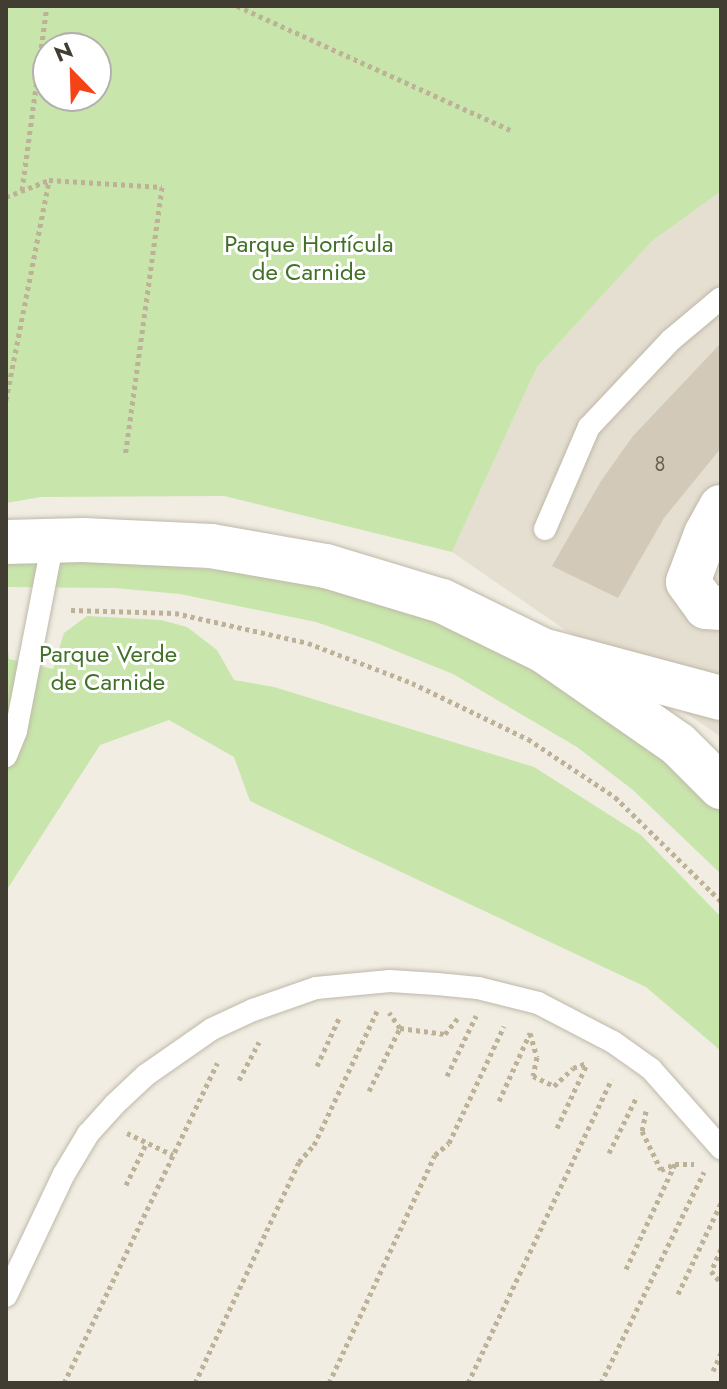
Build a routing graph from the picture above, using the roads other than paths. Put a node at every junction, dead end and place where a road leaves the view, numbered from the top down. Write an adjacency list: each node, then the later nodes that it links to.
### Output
1 (721, 298): 3 (lane)
2 (721, 507): 6 (street)
3 (545, 529)
4 (53, 541): 5 (street); 7 (street); 9 (lane)
5 (6, 542)
6 (721, 608)
7 (544, 651): 8 (street); 10 (street)
8 (721, 698)
9 (6, 756)
10 (721, 787)
11 (721, 1148): 12 (lane)
12 (6, 1296)

